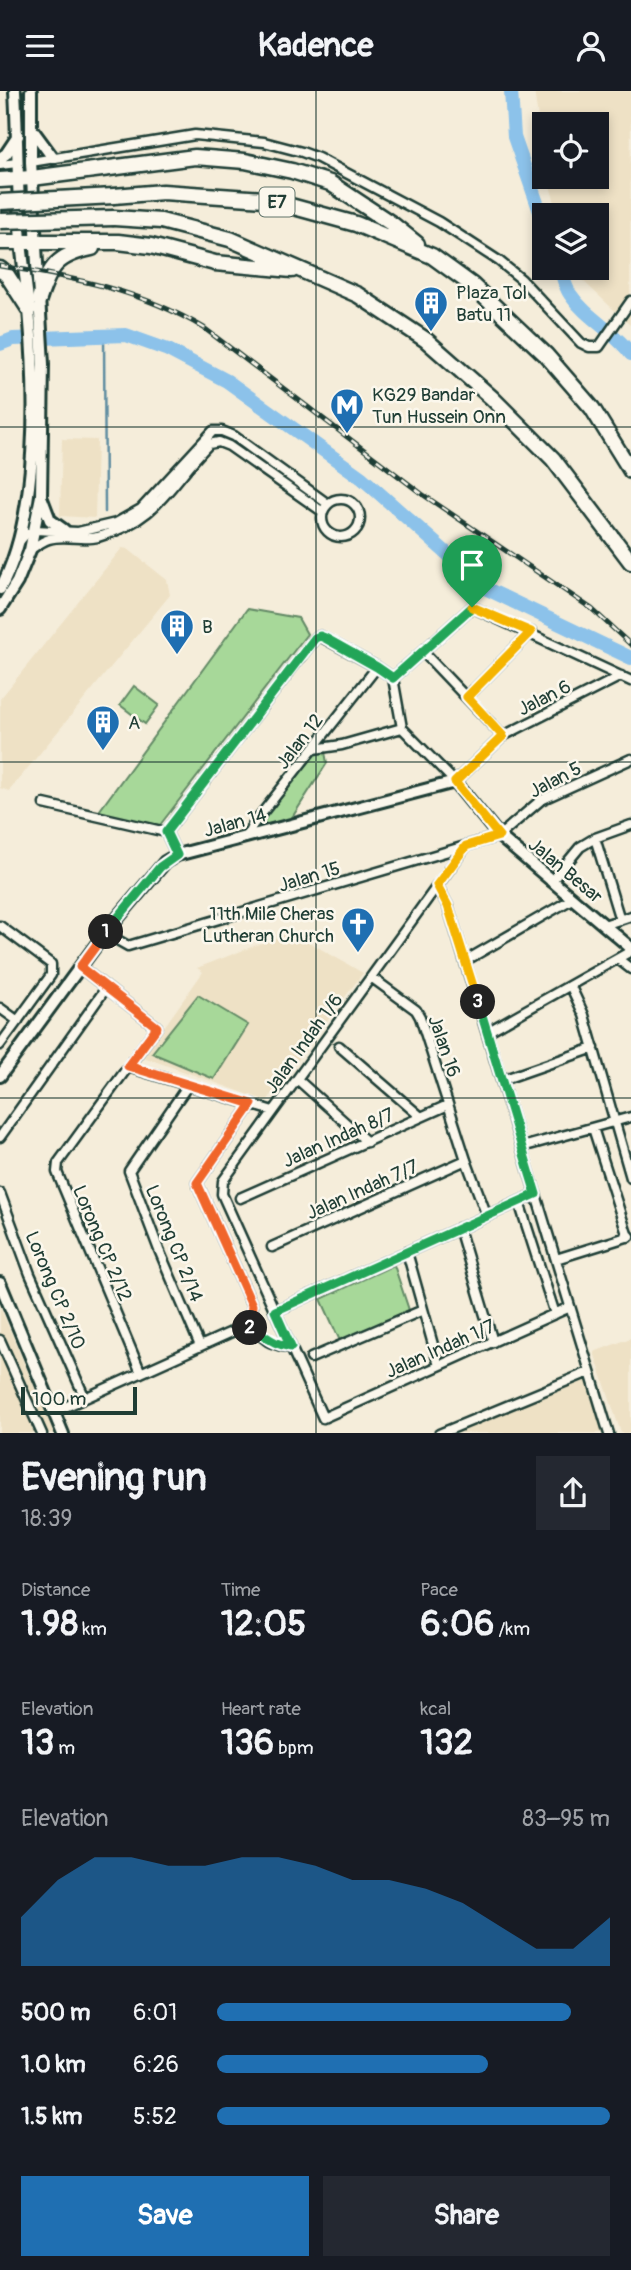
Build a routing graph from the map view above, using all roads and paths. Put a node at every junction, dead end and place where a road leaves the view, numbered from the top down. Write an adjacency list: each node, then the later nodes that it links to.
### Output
1 (15, 91): 4 (main road)
2 (30, 91): 3 (main road)
3 (31, 128): 6 (main road); 7 (main road)
4 (18, 136): 5 (main road); 8 (main road)
5 (0, 157)
6 (53, 158): 7 (street); 20 (street)
7 (31, 162): 10 (main road)
8 (18, 163): 9 (street); 10 (main road)
9 (0, 165)
10 (25, 179): 11 (highway); 16 (main road); 17 (highway)
11 (0, 180)
12 (0, 202): 17 (highway, E7, bridge)
13 (0, 221): 19 (highway, bridge)
14 (0, 242): 16 (highway)
15 (118, 242): 16 (highway); 19 (highway); 21 (highway)
16 (28, 243): 21 (main road)
17 (432, 256): 23 (highway, E7)
18 (0, 269): 21 (highway)
19 (304, 271): 30 (highway)
20 (631, 301)
21 (34, 304): 22 (main road)
22 (37, 346): 24 (main road); 28 (main road)
23 (631, 471)
24 (41, 496): 26 (main road); 27 (main road)
25 (325, 508): 25 (street); 27 (street); 29 (street)
26 (34, 530): 27 (street); 28 (street); 29 (main road)
27 (64, 530)
28 (20, 541): 31 (main road)
29 (30, 550): 32 (main road)
30 (631, 562)
31 (0, 589)
32 (0, 609)
33 (531, 632): 34 (street); 36 (street); 39 (street)
34 (423, 652): 37 (street); 39 (street)
35 (377, 667): 37 (street); 42 (street, Jalan 12); 47 (street)
36 (621, 676): 38 (street); 41 (street, Jalan 6)
37 (393, 678): 40 (street)
38 (631, 681)
39 (467, 697): 41 (street)
40 (402, 728): 42 (street); 44 (street)
41 (503, 736): 44 (street, Jalan 6)
42 (314, 749): 49 (street, Jalan 12)
43 (631, 759): 48 (street, Jalan 5)
44 (455, 782): 48 (main road, Jalan Besar); 49 (main road, Jalan 14)
45 (44, 804): 47 (street)
46 (631, 825): 50 (street)
47 (166, 832): 52 (street)
48 (499, 836): 51 (street, Jalan 15); 53 (main road, Jalan Besar)
49 (247, 837): 52 (main road, Jalan 14)
50 (595, 838): 53 (street); 57 (street)
51 (466, 846): 54 (street, Jalan Indah 1/6); 60 (street, Jalan 15)
52 (177, 855): 60 (main road, Jalan 14)
53 (551, 882): 55 (main road, Jalan Besar)
54 (437, 885): 63 (street); 66 (street, Jalan Indah 1/6)
55 (572, 899): 58 (main road, Jalan Besar); 63 (street)
56 (631, 916): 57 (street)
57 (620, 920): 58 (street)
58 (604, 925): 61 (main road, Jalan Besar)
59 (0, 926): 70 (street)
60 (105, 933): 64 (main road, Jalan 14)
61 (631, 949): 62 (street)
62 (618, 959): 65 (street); 67 (street)
63 (465, 961): 71 (street)
64 (80, 967): 68 (street); 76 (main road, Jalan 14)
65 (631, 969)
66 (371, 977): 77 (street, Jalan Indah 1/6); 81 (street, Jalan 16)
67 (571, 986): 71 (street); 74 (street)
68 (106, 988): 75 (street, Lorong CP 2/12); 87 (street)
69 (0, 1008): 70 (street)
70 (18, 1021): 72 (street)
71 (487, 1032): 78 (street)
72 (0, 1045)
73 (339, 1046): 83 (street)
74 (594, 1048): 78 (street); 85 (street)
75 (128, 1066): 79 (street); 115 (street, Lorong CP 2/12)
76 (0, 1076)
77 (297, 1079): 82 (street, Jalan Indah 1/6); 88 (street)
78 (502, 1080): 89 (street)
79 (188, 1085): 80 (street); 110 (street, Lorong CP 2/14)
80 (252, 1104): 82 (street); 107 (street)
81 (448, 1105): 83 (street, Jalan Indah 8/7); 90 (street, Jalan 16)
82 (273, 1111): 105 (street, Jalan Indah 1/6)
83 (421, 1117): 88 (street, Jalan Indah 8/7)
84 (631, 1117): 85 (street)
85 (614, 1121): 86 (street); 91 (street)
86 (593, 1128): 89 (street); 98 (street)
87 (0, 1137)
88 (366, 1142): 94 (street, Jalan Indah 8/7)
89 (522, 1147): 93 (street)
90 (466, 1160): 96 (street, Jalan 16); 99 (street, Jalan Indah 7/7)
91 (631, 1178)
92 (0, 1193): 116 (street, Lorong CP 2/10)
93 (536, 1194): 95 (street); 101 (street)
94 (240, 1198)
95 (519, 1202): 96 (street); 106 (street)
96 (487, 1216): 97 (street)
97 (459, 1228): 100 (street); 109 (street)
98 (629, 1236): 101 (street)
99 (272, 1247)
100 (407, 1252): 104 (street); 105 (street)
101 (556, 1259): 103 (street)
102 (0, 1283): 117 (main road)
103 (570, 1307): 106 (street, Jalan Indah 1/7); 114 (street)
104 (423, 1310): 112 (street); 113 (street)
105 (275, 1311): 111 (street, Jalan Indah 1/6)
106 (555, 1314): 109 (street, Jalan Indah 1/7)
107 (249, 1328): 110 (street); 111 (street)
108 (0, 1340): 119 (street)
109 (493, 1342): 113 (street, Jalan Indah 1/7)
110 (200, 1346): 115 (street)
111 (291, 1347): 118 (street, Jalan Indah 1/6)
112 (311, 1358)
113 (439, 1366): 118 (street, Jalan Indah 1/7)
114 (589, 1372): 121 (street); 122 (street)
115 (141, 1373): 116 (street)
116 (85, 1398): 117 (street)
117 (54, 1412): 120 (main road)
118 (323, 1418)
119 (42, 1433)
120 (63, 1433)
121 (439, 1433)
122 (608, 1433)

